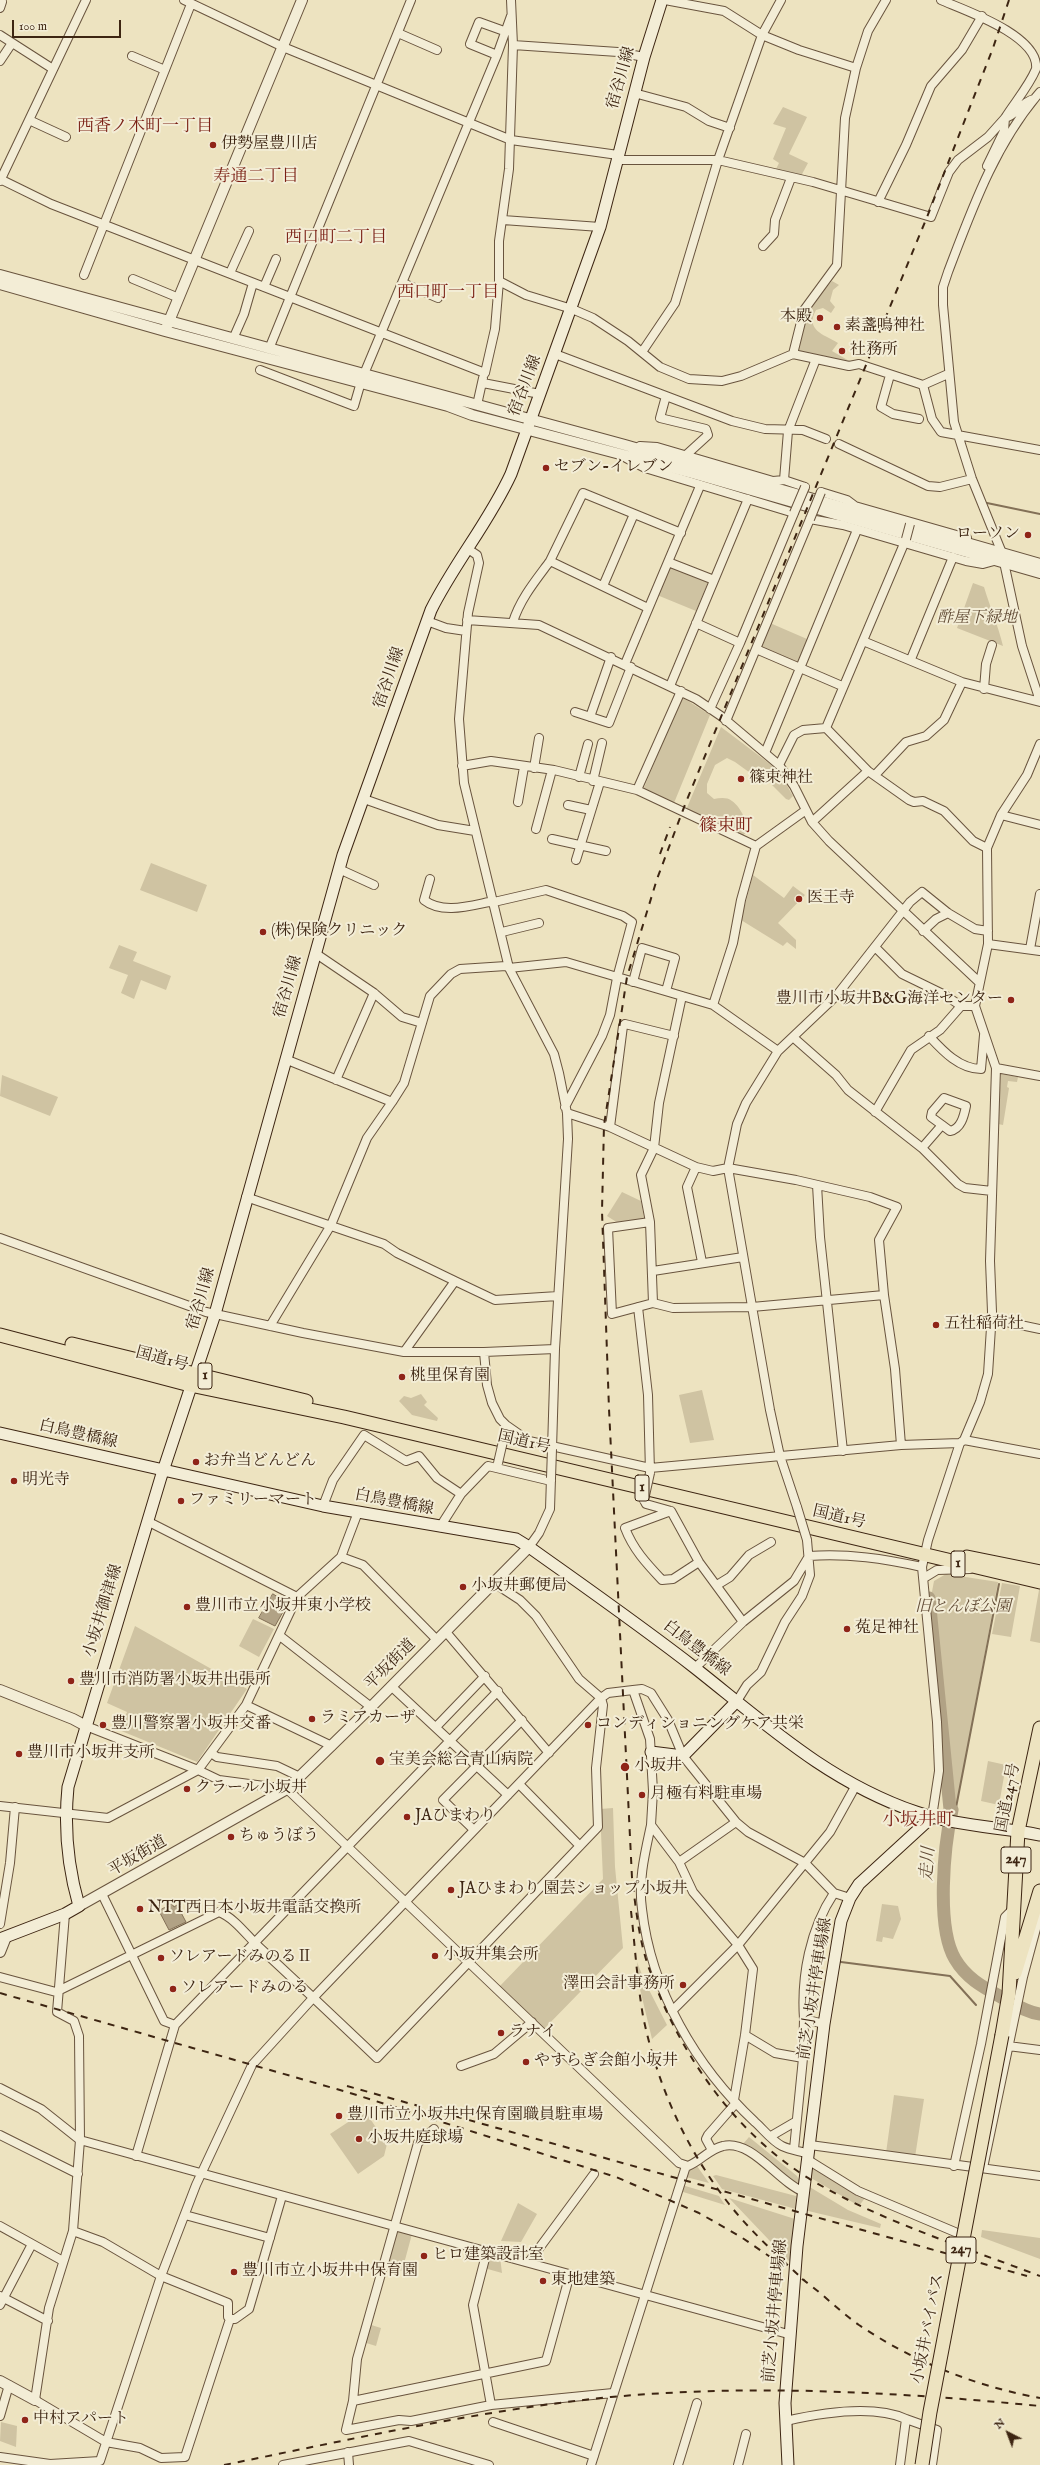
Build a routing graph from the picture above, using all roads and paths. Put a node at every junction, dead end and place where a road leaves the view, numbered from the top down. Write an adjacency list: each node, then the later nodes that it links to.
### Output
1 (86, 0): 26 (street)
2 (302, 0): 19 (street)
3 (412, 0): 14 (street)
4 (511, 0): 11 (street)
5 (662, 0): 23 (main road, 宿谷川線)
6 (665, 0): 16 (street)
7 (781, 0): 16 (street)
8 (886, 0): 25 (street)
9 (941, 0): 12 (street)
10 (188, 2): 19 (street); 27 (street)
11 (512, 12): 13 (street); 18 (street)
12 (982, 16): 32 (street); 44 (street)
13 (504, 31): 21 (street); 21 (street)
14 (398, 33): 20 (street); 28 (street)
15 (0, 35): 17 (street)
16 (762, 35): 25 (street); 35 (street)
17 (12, 43): 24 (street); 26 (street)
18 (513, 45): 23 (street); 37 (street)
19 (283, 47): 28 (street); 50 (street)
20 (437, 50)
21 (497, 55): 34 (street)
22 (132, 56): 27 (street)
23 (644, 57): 29 (main road, 宿谷川線)
24 (0, 61)
25 (856, 68): 43 (street)
26 (53, 69): 33 (street)
27 (165, 70): 46 (street)
28 (377, 86): 34 (street); 62 (street)
29 (634, 92): 35 (street); 38 (main road, 宿谷川線)
30 (1040, 92): 31 (street)
31 (1034, 99): 32 (street); 42 (street)
32 (1005, 118): 42 (street); 44 (street)
33 (29, 120): 36 (street); 41 (street)
34 (469, 123): 37 (street); 58 (street)
35 (730, 128): 39 (street)
36 (66, 137)
37 (511, 140): 38 (street); 45 (street)
38 (617, 157): 39 (street); 47 (main road, 宿谷川線)
39 (718, 160): 40 (street); 70 (street)
40 (791, 178): 43 (street); 49 (street)
41 (0, 180): 46 (street)
42 (983, 182): 76 (street)
43 (840, 191): 44 (street); 72 (street)
44 (878, 202)
45 (503, 220): 47 (street); 56 (street)
46 (104, 224): 50 (street); 54 (street)
47 (600, 227): 64 (main road, 宿谷川線)
48 (248, 231): 52 (street)
49 (762, 246)
50 (195, 259): 52 (street); 61 (street)
51 (276, 259): 60 (street)
52 (230, 273): 57 (street)
53 (0, 275): 65 (street)
54 (84, 275)
55 (132, 279): 61 (street)
56 (500, 281): 64 (street); 75 (street)
57 (253, 283): 60 (street); 68 (street)
58 (403, 283): 63 (street); 67 (street)
59 (0, 284): 66 (street)
60 (264, 287): 62 (street)
61 (178, 298): 65 (street)
62 (291, 298): 67 (street); 69 (street)
63 (438, 298)
64 (572, 309): 70 (street); 71 (main road, 宿谷川線)
65 (169, 321): 66 (street); 68 (street)
66 (165, 331): 78 (street)
67 (382, 332): 75 (street); 78 (street)
68 (233, 339): 69 (street)
69 (270, 349): 78 (street)
70 (642, 352): 72 (street)
71 (555, 354): 81 (main road, 宿谷川線); 82 (street)
72 (793, 354): 73 (street)
73 (816, 359): 77 (street); 86 (street)
74 (260, 370): 78 (street)
75 (485, 373): 79 (street)
76 (948, 374): 80 (street); 87 (street)
77 (890, 375): 80 (street); 84 (street)
78 (362, 378): 83 (street); 85 (street)
79 (483, 383): 81 (street); 83 (street)
80 (923, 385): 87 (street)
81 (540, 394): 85 (main road, 宿谷川線)
82 (666, 396): 86 (street); 93 (street)
83 (477, 405): 85 (street)
84 (919, 419)
85 (528, 425): 90 (street); 92 (street); 105 (main road, 宿谷川線)
86 (788, 431): 88 (street); 95 (street)
87 (958, 434): 91 (street); 94 (street)
88 (826, 440)
89 (839, 444): 94 (street)
90 (625, 445): 93 (street); 106 (street)
91 (1040, 450)
92 (620, 455): 96 (street); 106 (street)
93 (685, 456): 95 (street)
94 (972, 479): 106 (street)
95 (784, 480): 98 (street, bridge)
96 (700, 486): 97 (street); 103 (street)
97 (748, 499): 98 (street); 113 (street)
98 (794, 513): 122 (street)
99 (634, 514): 103 (street); 108 (street); 114 (street)
100 (810, 519): 101 (street, bridge); 102 (street); 124 (street)
101 (911, 522): 104 (street, bridge); 106 (street)
102 (857, 530): 104 (street); 128 (street)
103 (681, 533): 109 (street)
104 (905, 541): 107 (street); 121 (street)
105 (468, 549): 116 (street); 117 (main road, 宿谷川線)
106 (996, 555): 107 (street); 110 (street); 111 (street)
107 (953, 557): 126 (street)
108 (550, 560): 114 (street); 118 (street)
109 (668, 562): 113 (street); 115 (street)
110 (1040, 564)
111 (1005, 565): 112 (street); 134 (street)
112 (1040, 573)
113 (714, 580): 119 (street)
114 (603, 586): 115 (street)
115 (648, 608): 127 (street)
116 (467, 620): 118 (street); 120 (street)
117 (427, 621): 120 (street); 154 (main road, 宿谷川線)
118 (513, 622): 125 (street)
119 (696, 623): 122 (street); 130 (street)
120 (466, 631): 146 (street)
121 (863, 641): 126 (street); 131 (street)
122 (740, 643): 135 (street)
123 (992, 645): 132 (street)
124 (756, 649): 128 (street); 138 (street)
125 (611, 657): 127 (street); 137 (street)
126 (911, 659): 129 (street)
127 (628, 665): 130 (street); 137 (street)
128 (800, 668): 131 (street); 144 (street)
129 (962, 682): 132 (street); 150 (street)
130 (670, 686): 133 (street)
131 (842, 686): 139 (street)
132 (984, 689): 134 (street)
133 (681, 691): 135 (street); 153 (street)
134 (1040, 702)
135 (710, 709): 138 (street)
136 (575, 712): 137 (street)
137 (590, 717)
138 (726, 721): 144 (street)
139 (826, 728): 145 (street); 150 (street)
140 (539, 738): 148 (street)
141 (602, 743): 152 (street)
142 (588, 744): 151 (street)
143 (1040, 744): 159 (street)
144 (765, 753): 145 (street)
145 (779, 765): 158 (street)
146 (462, 766): 147 (street); 163 (street)
147 (524, 766): 148 (street); 155 (street)
148 (534, 768): 149 (street)
149 (552, 770): 151 (street); 162 (street)
150 (872, 772): 160 (street); 167 (street)
151 (579, 777): 152 (street)
152 (597, 781): 153 (street); 157 (street)
153 (637, 790): 166 (street)
154 (364, 799): 163 (street); 170 (main road, 宿谷川線)
155 (518, 802)
156 (568, 805): 157 (street)
157 (591, 810): 165 (street)
158 (806, 810): 160 (street); 166 (street)
159 (1001, 815): 161 (street); 167 (street)
160 (812, 822): 175 (street)
161 (1040, 825)
162 (536, 829)
163 (475, 831): 174 (street)
164 (552, 839): 165 (street)
165 (580, 845): 168 (street); 169 (street)
166 (756, 846): 193 (street)
167 (987, 848): 179 (street)
168 (606, 851)
169 (576, 860)
170 (339, 869): 172 (street); 185 (main road, 宿谷川線)
171 (430, 879): 174 (street)
172 (374, 885)
173 (1040, 894): 183 (street)
174 (494, 901): 180 (street); 187 (street)
175 (903, 913): 176 (street); 178 (street); 182 (street)
176 (948, 914): 178 (street); 179 (street)
177 (539, 923): 180 (street)
178 (922, 931): 189 (street)
179 (988, 931): 181 (street)
180 (502, 932): 186 (street)
181 (988, 944): 183 (street); 189 (street)
182 (875, 946): 194 (street); 200 (street)
183 (1030, 949): 184 (street)
184 (1040, 951)
185 (315, 953): 191 (street); 202 (main road, 宿谷川線)
186 (510, 968): 187 (street); 196 (street); 207 (street)
187 (617, 978): 188 (street); 207 (street)
188 (633, 982): 190 (street); 190 (street)
189 (979, 982): 195 (street)
190 (666, 991): 192 (street)
191 (374, 993): 196 (street); 205 (street)
192 (682, 996): 193 (street); 198 (street)
193 (713, 1005): 201 (street)
194 (961, 1006): 195 (street); 199 (street)
195 (974, 1006): 197 (street)
196 (422, 1023): 206 (street)
197 (985, 1033): 199 (street); 203 (street)
198 (674, 1036): 210 (street); 211 (street)
199 (929, 1036): 208 (street)
200 (794, 1038): 201 (street); 208 (street)
201 (778, 1051): 214 (street)
202 (285, 1060): 205 (street); 217 (main road, 宿谷川線)
203 (996, 1068): 204 (street); 216 (street)
204 (1040, 1076)
205 (336, 1080): 206 (street)
206 (392, 1102): 219 (street)
207 (566, 1110): 210 (street); 226 (street)
208 (875, 1112): 212 (street)
209 (942, 1126): 209 (street); 212 (street)
210 (610, 1127): 211 (street)
211 (654, 1148): 213 (street); 218 (street)
212 (922, 1148): 216 (street)
213 (696, 1167): 214 (street); 222 (street)
214 (728, 1168): 215 (street); 221 (street)
215 (817, 1185): 225 (street); 227 (street)
216 (992, 1191): 232 (street)
217 (246, 1197): 219 (street); 231 (main road, 宿谷川線)
218 (650, 1222): 223 (street); 229 (street)
219 (331, 1225): 224 (street); 233 (street)
220 (0, 1238): 231 (street)
221 (743, 1257): 222 (street); 230 (street)
222 (702, 1262): 223 (street)
223 (653, 1271): 228 (street)
224 (455, 1281): 226 (street); 238 (street)
225 (884, 1295): 227 (street); 244 (street)
226 (558, 1296): 237 (street)
227 (828, 1299): 230 (street); 246 (street)
228 (653, 1303): 229 (street); 230 (street)
229 (638, 1307): 251 (street)
230 (752, 1307): 248 (street)
231 (215, 1314): 233 (street); 240 (main road, 宿谷川線)
232 (992, 1319): 235 (street); 243 (street)
233 (270, 1326): 238 (street)
234 (0, 1327): 240 (highway, 国道1号 / 1)
235 (1040, 1329)
236 (0, 1335): 240 (highway, 国道1号 / 1)
237 (555, 1349): 239 (street); 245 (street)
238 (404, 1352): 239 (street)
239 (484, 1352): 241 (street)
240 (192, 1379): 250 (main road, 小坂井御津線); 263 (highway, 国道1号 / 1)
241 (514, 1429): 245 (street); 249 (street, bridge)
242 (0, 1433): 250 (main road, 白鳥豊橋線)
243 (962, 1442): 244 (street); 247 (street); 263 (street)
244 (901, 1445): 246 (street)
245 (553, 1448): 251 (street); 252 (street, bridge)
246 (843, 1451): 248 (street)
247 (1040, 1454)
248 (780, 1456): 251 (street); 261 (street, bridge)
249 (497, 1465): 252 (street); 253 (street)
250 (163, 1471): 254 (main road, 白鳥豊橋線); 257 (main road, 小坂井御津線)
251 (650, 1471): 255 (street, bridge)
252 (551, 1480): 260 (street)
253 (461, 1494): 254 (street); 258 (street)
254 (323, 1506): 256 (main road, 白鳥豊橋線)
255 (671, 1511): 264 (street); 264 (street)
256 (358, 1512): 258 (main road, 白鳥豊橋線); 262 (street)
257 (147, 1521): 271 (street); 287 (main road, 小坂井御津線)
258 (440, 1527): 260 (main road, 白鳥豊橋線)
259 (770, 1542): 270 (street)
260 (530, 1547): 269 (street, 平坂街道); 276 (main road, 白鳥豊橋線)
261 (809, 1556): 263 (street); 272 (street); 283 (street)
262 (342, 1557): 271 (street); 275 (street)
263 (924, 1557): 265 (highway, 国道1号 / 1); 266 (highway, 国道1号 / 1); 267 (street)
264 (699, 1562): 270 (street)
265 (982, 1569): 267 (street); 268 (highway, 国道1号 / 1)
266 (1040, 1572)
267 (924, 1578): 306 (street)
268 (1040, 1582)
269 (494, 1583): 273 (street, 平坂街道); 282 (street)
270 (717, 1585): 272 (street)
271 (297, 1597): 274 (street)
272 (743, 1622): 276 (street)
273 (446, 1632): 275 (street, 平坂街道); 277 (street)
274 (280, 1636): 284 (street); 285 (street)
275 (438, 1640): 278 (street, 平坂街道)
276 (695, 1668): 283 (main road, 白鳥豊橋線)
277 (485, 1676): 281 (street); 288 (street)
278 (391, 1686): 285 (street, 平坂街道); 288 (street)
279 (0, 1690): 287 (street)
280 (633, 1690): 282 (street); 292 (street); 295 (street)
281 (498, 1691): 286 (street); 290 (street)
282 (601, 1698): 294 (street); 313 (street)
283 (737, 1701): 295 (main road); 300 (main road)
284 (246, 1705): 291 (street); 293 (street)
285 (371, 1707): 291 (street, 平坂街道)
286 (522, 1720): 294 (street); 296 (street)
287 (86, 1726): 297 (street); 305 (main road, 小坂井御津線)
288 (436, 1727): 290 (street)
289 (1040, 1728): 310 (highway, 国道247号 / 247)
290 (451, 1741): 296 (street); 312 (street)
291 (332, 1746): 298 (street, 平坂街道)
292 (651, 1752): 295 (main road); 308 (street)
293 (211, 1753): 297 (street); 298 (street)
294 (549, 1753): 299 (street)
295 (683, 1756): 307 (street)
296 (477, 1766): 302 (street); 309 (street)
297 (198, 1770): 301 (street); 305 (street)
298 (300, 1777): 301 (street, 平坂街道)
299 (519, 1784): 302 (street); 313 (street)
300 (855, 1786): 306 (main road); 315 (street)
301 (286, 1789): 312 (street); 317 (street, 平坂街道)
302 (508, 1795): 309 (street)
303 (0, 1806): 304 (street)
304 (14, 1807): 305 (street); 325 (street)
305 (65, 1812): 321 (main road, 小坂井御津線)
306 (932, 1817): 310 (main road); 318 (main road, 前芝小坂井停車場線)
307 (736, 1822): 314 (street); 315 (street)
308 (651, 1825): 314 (street); 336 (street)
309 (474, 1830): 320 (street)
310 (1018, 1830): 311 (main road); 322 (highway, 国道247号 / 247)
311 (1040, 1835)
312 (348, 1846): 320 (street); 327 (street)
313 (580, 1846): 331 (street)
314 (679, 1862): 328 (street)
315 (805, 1863): 316 (street); 328 (street)
316 (834, 1893): 318 (street); 337 (street)
317 (102, 1894): 321 (street, 平坂街道); 330 (street)
318 (850, 1898): 339 (main road, 前芝小坂井停車場線)
319 (1039, 1899): 334 (highway, 国道247号 / 247)
320 (406, 1901): 331 (street); 335 (street)
321 (79, 1906): 323 (main road)
322 (1013, 1909): 334 (highway, 国道247号 / 247); 358 (street)
323 (65, 1914): 326 (main road); 333 (street)
324 (1040, 1914): 342 (street)
325 (0, 1924)
326 (3, 1938): 329 (street)
327 (255, 1943): 330 (street); 335 (street); 340 (street)
328 (738, 1945): 336 (street); 341 (street)
329 (0, 1952)
330 (132, 1955): 333 (street); 340 (street)
331 (468, 1961): 335 (street); 338 (street)
332 (0, 1977): 333 (street)
333 (60, 1990): 352 (street)
334 (1009, 1994): 342 (highway, 国道247号 / 247)
335 (314, 1998): 360 (street)
336 (672, 2011): 347 (street)
337 (804, 2019): 339 (street); 344 (street)
338 (532, 2022): 345 (street); 357 (street)
339 (824, 2024): 355 (main road, 前芝小坂井停車場線)
340 (175, 2025): 356 (street)
341 (745, 2035): 344 (street); 347 (street)
342 (1005, 2041): 343 (street); 359 (street); 408 (highway, 小坂井バイパス / 247, bridge)
343 (1040, 2050)
344 (803, 2058): 348 (street)
345 (461, 2066)
346 (0, 2088): 352 (street)
347 (735, 2102): 351 (street); 354 (street)
348 (795, 2122): 351 (street); 353 (street)
349 (434, 2129): 367 (street)
350 (0, 2135): 361 (street)
351 (771, 2136): 353 (street)
352 (80, 2140): 356 (street); 361 (street)
353 (794, 2149): 355 (street)
354 (712, 2150): 357 (street); 364 (street)
355 (809, 2153): 358 (street); 364 (main road, 前芝小坂井停車場線); 370 (street)
356 (136, 2156): 360 (street)
357 (686, 2166): 378 (street)
358 (954, 2166): 359 (street)
359 (983, 2168): 363 (street)
360 (203, 2173): 365 (street); 366 (street)
361 (78, 2174): 369 (street)
362 (594, 2174): 375 (street)
363 (1040, 2176)
364 (804, 2192): 382 (main road, 前芝小坂井停車場線)
365 (282, 2196): 367 (street); 371 (street)
366 (185, 2215): 371 (street); 377 (street)
367 (395, 2226): 373 (street); 387 (street)
368 (1, 2230): 372 (street)
369 (73, 2231): 374 (street); 377 (street)
370 (956, 2232)
371 (270, 2238): 380 (street)
372 (32, 2244): 374 (street); 379 (street)
373 (487, 2251): 375 (street); 383 (street)
374 (63, 2261): 381 (street)
375 (529, 2262): 376 (street)
376 (570, 2274): 378 (street); 383 (street)
377 (161, 2276): 380 (street); 395 (street)
378 (644, 2293): 382 (street); 385 (street)
379 (1, 2299): 381 (street)
380 (230, 2319): 399 (street)
381 (48, 2321): 386 (street)
382 (788, 2334): 392 (main road, 前芝小坂井停車場線)
383 (486, 2374): 387 (street); 389 (street)
384 (4, 2383): 386 (street); 390 (street)
385 (613, 2393): 389 (street); 397 (street)
386 (34, 2400): 395 (street)
387 (353, 2401): 389 (street)
388 (697, 2403): 404 (street)
389 (491, 2405)
390 (0, 2416)
391 (906, 2420): 392 (street); 407 (street); 409 (street)
392 (786, 2421): 406 (main road, 前芝小坂井停車場線)
393 (493, 2422): 397 (street)
394 (746, 2434): 405 (street)
395 (106, 2442): 398 (street); 399 (street)
396 (348, 2452): 400 (street); 401 (street); 402 (street)
397 (594, 2456): 403 (street)
398 (0, 2457)
399 (162, 2461)
400 (282, 2465)
401 (349, 2465)
402 (489, 2465)
403 (591, 2465)
404 (678, 2465)
405 (738, 2465)
406 (788, 2465)
407 (900, 2465)
408 (922, 2465)
409 (932, 2465)

